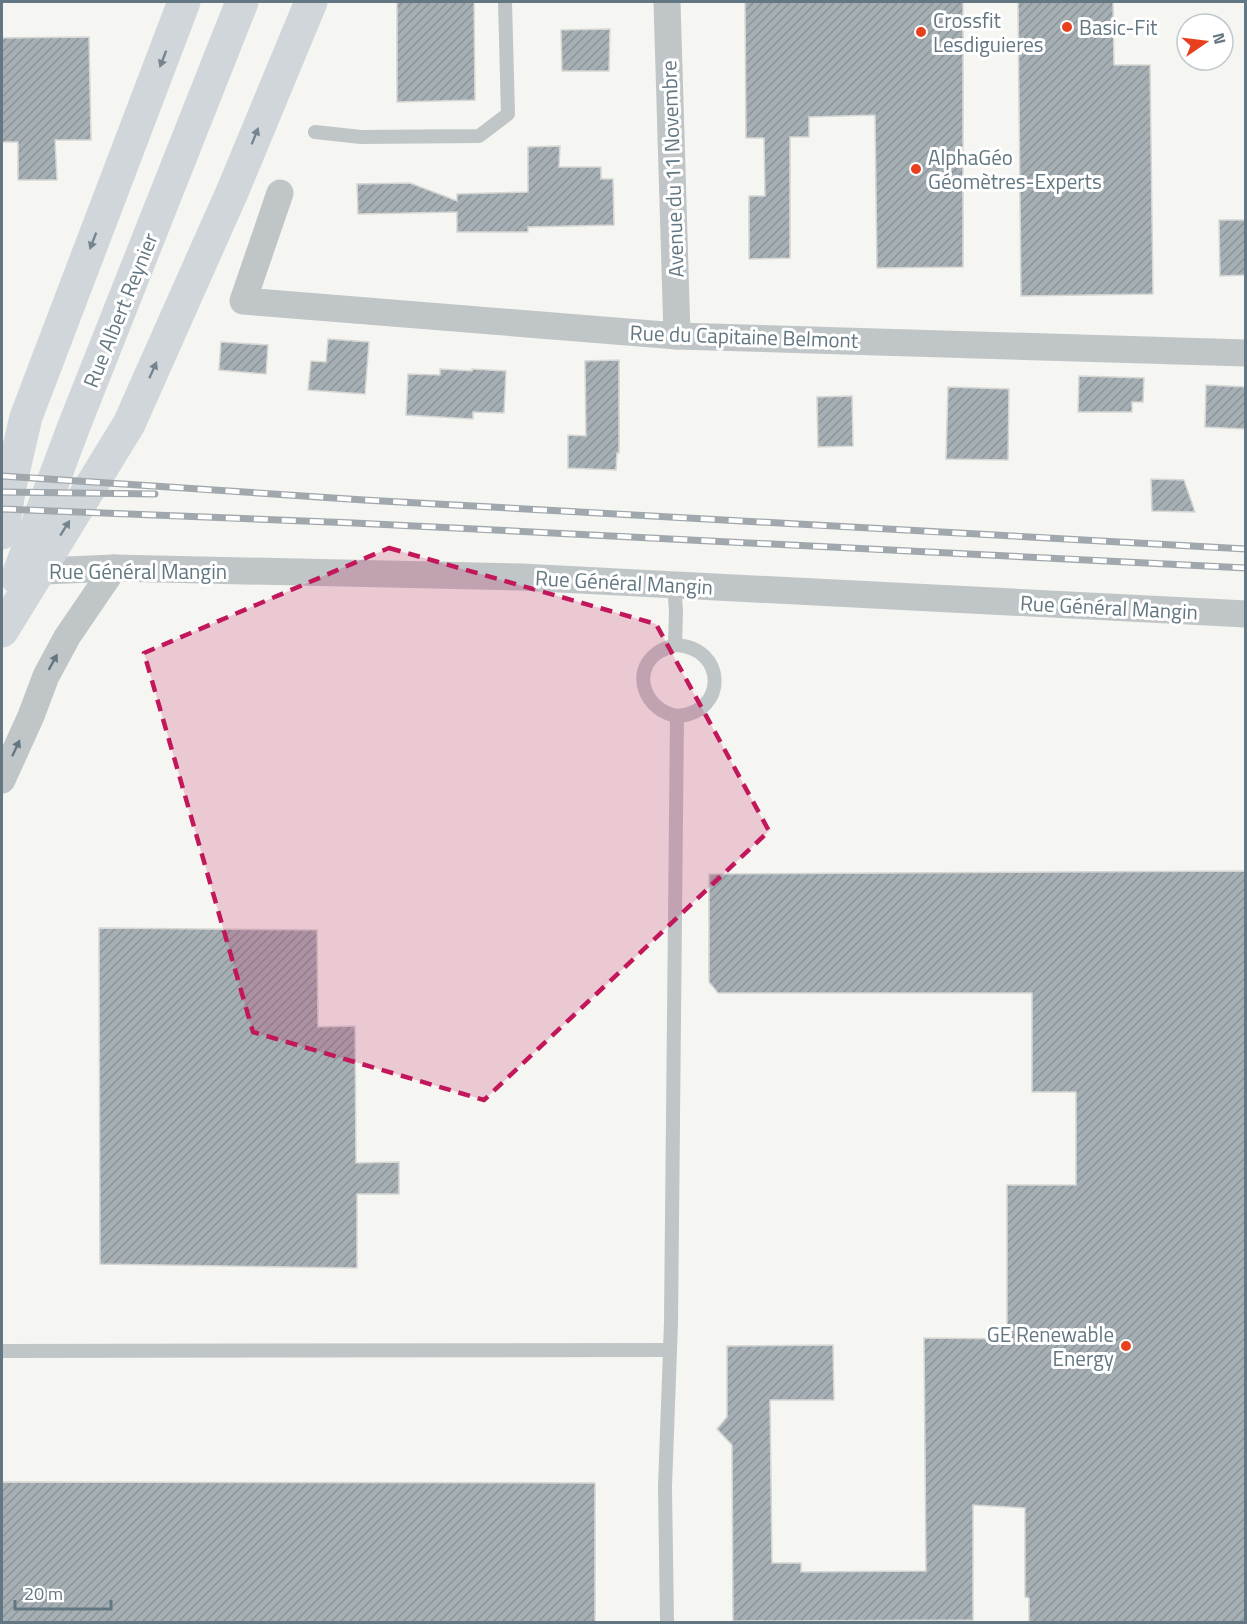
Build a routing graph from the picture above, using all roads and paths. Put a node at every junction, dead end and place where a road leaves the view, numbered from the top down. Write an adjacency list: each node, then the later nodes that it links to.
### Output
1 (184, 2): 10 (main road, one-way to 10)
2 (242, 2): 15 (main road, Rue Albert Reynier)
3 (311, 2): 16 (main road, one-way to 3)
4 (505, 2): 6 (lane)
5 (667, 2): 8 (street, Avenue du 11 Novembre)
6 (315, 132)
7 (280, 193): 8 (street, Rue du Capitaine Belmont)
8 (677, 336): 9 (street, Rue du Capitaine Belmont)
9 (1245, 353)
10 (2, 533)
11 (114, 568): 12 (street, Rue Général Mangin); 13 (street, Rue Général Mangin); 19 (street, one-way to 11)
12 (2, 573)
13 (674, 585): 14 (street, Rue Général Mangin); 17 (lane)
14 (1245, 614)
15 (2, 620)
16 (2, 631)
17 (675, 645): 18 (lane); 18 (lane)
18 (677, 716): 20 (lane)
19 (2, 780)
20 (670, 1350): 21 (lane); 22 (lane)
21 (2, 1351)
22 (667, 1623)

